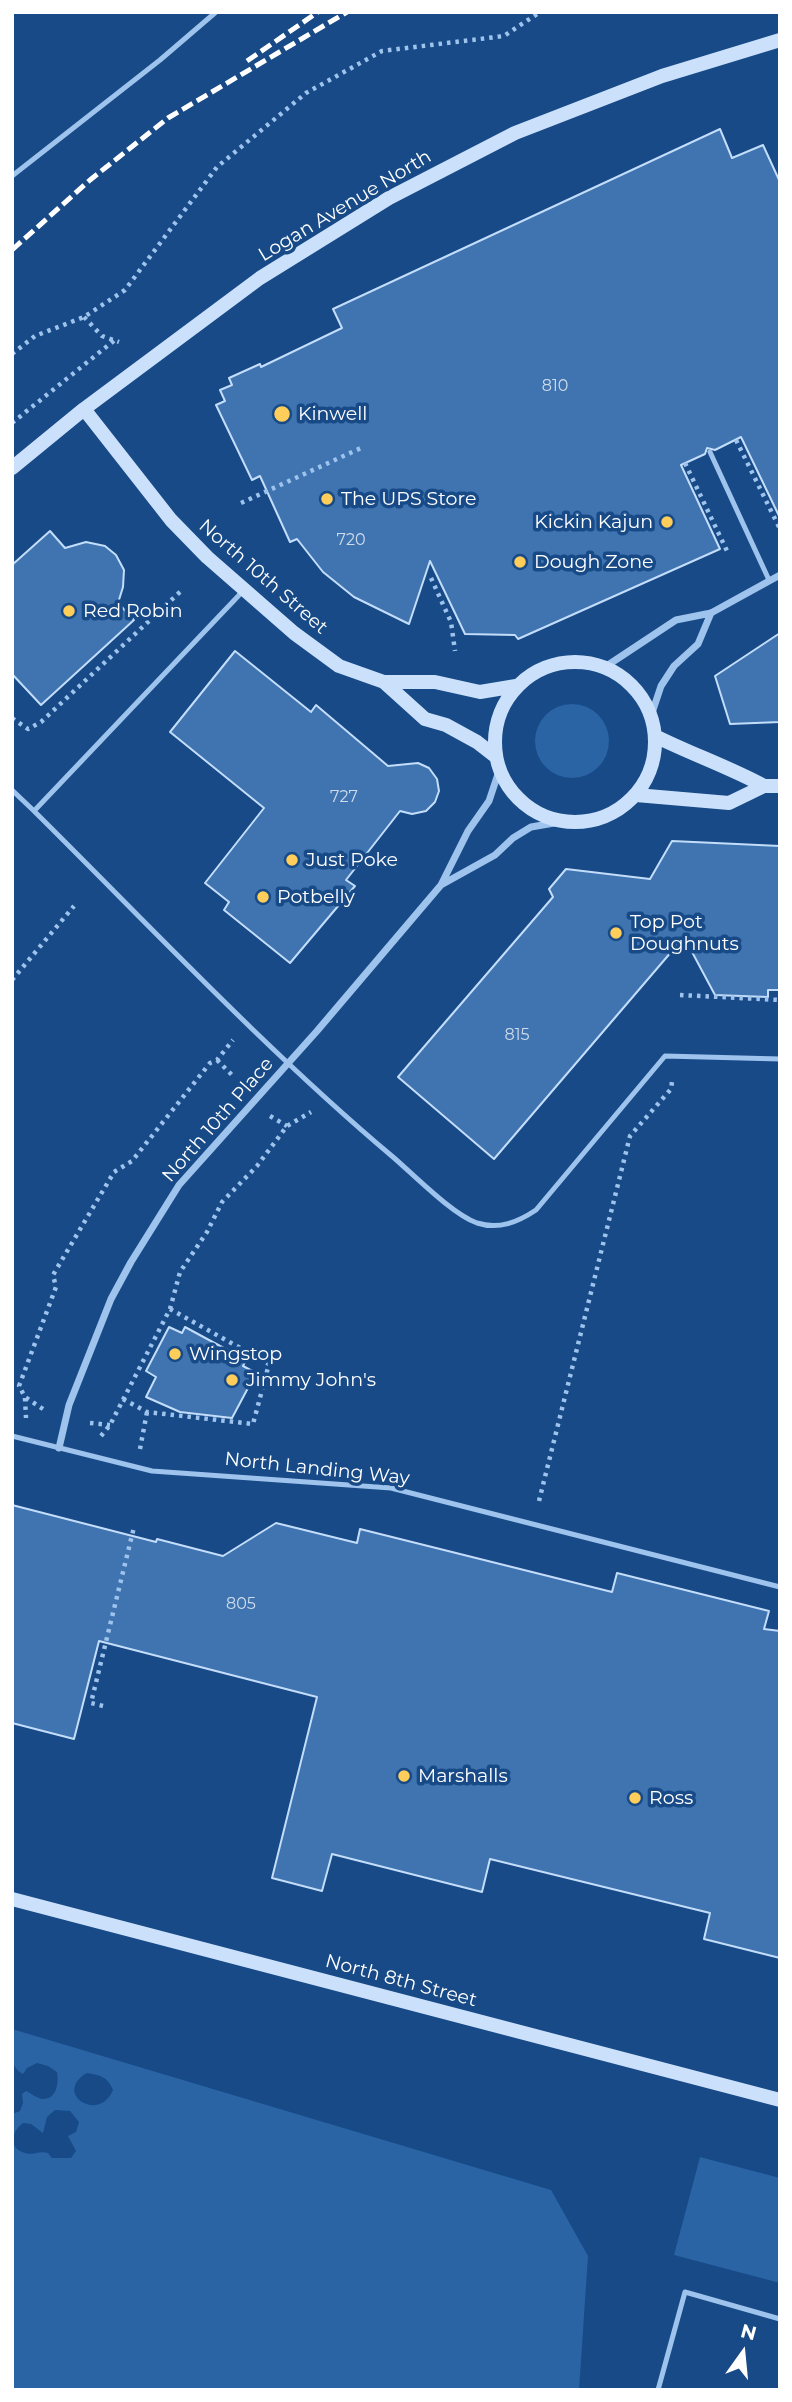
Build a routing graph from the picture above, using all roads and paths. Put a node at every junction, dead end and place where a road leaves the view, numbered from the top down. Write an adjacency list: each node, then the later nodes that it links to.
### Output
1 (216, 12): 4 (lane)
2 (540, 12): 5 (path)
3 (780, 40): 7 (street, Logan Avenue North)
4 (12, 176)
5 (84, 317): 6 (path); 8 (path)
6 (12, 354)
7 (84, 409): 13 (street, Logan Avenue North); 20 (street, North 10th Street)
8 (12, 423)
9 (736, 440): 15 (path)
10 (361, 448): 14 (path)
11 (710, 452): 19 (lane)
12 (685, 463): 16 (path)
13 (12, 468)
14 (241, 503)
15 (780, 529)
16 (728, 553)
17 (780, 575): 19 (street)
18 (431, 578): 23 (path)
19 (769, 580): 22 (street)
20 (244, 590): 25 (street, North 10th Street); 35 (lane)
21 (181, 591): 28 (path)
22 (711, 613): 24 (street); 27 (street)
23 (455, 652)
24 (606, 667): 26 (street); 27 (street)
25 (384, 682): 26 (street, North 10th Street); 30 (street, North 10th Street)
26 (516, 686): 30 (street)
27 (651, 716): 29 (street)
28 (12, 718)
29 (655, 736): 31 (street); 34 (street)
30 (497, 764): 36 (street); 37 (street, North 10th Place)
31 (764, 786): 32 (street); 34 (street)
32 (780, 786)
33 (12, 790): 35 (lane)
34 (636, 795): 36 (street)
35 (34, 811): 45 (lane)
36 (560, 821): 37 (street, North 10th Place)
37 (441, 886): 45 (street, North 10th Place)
38 (74, 906): 39 (path)
39 (12, 980)
40 (680, 995): 41 (path)
41 (780, 1000)
42 (233, 1040): 44 (path)
43 (780, 1059): 45 (lane)
44 (217, 1060): 47 (path); 52 (path)
45 (288, 1063): 61 (street, North 10th Place)
46 (673, 1077): 63 (path)
47 (235, 1078)
48 (312, 1111): 50 (path)
49 (270, 1116): 50 (path)
50 (287, 1126): 51 (path)
51 (170, 1309): 53 (path); 55 (path)
52 (25, 1397): 54 (path); 56 (path)
53 (123, 1399): 55 (path); 58 (path)
54 (43, 1409)
55 (148, 1412): 62 (path)
56 (26, 1418)
57 (90, 1423): 58 (path)
58 (110, 1425): 60 (path)
59 (12, 1436): 61 (lane, North Landing Way)
60 (101, 1437)
61 (59, 1448): 62 (lane, North Landing Way)
62 (137, 1467): 65 (lane, North Landing Way)
63 (539, 1501)
64 (134, 1527): 66 (path)
65 (780, 1587)
66 (103, 1706)
67 (12, 1899): 68 (street, North 8th Street)
68 (780, 2100)
69 (780, 2319): 70 (lane)
70 (658, 2390)

